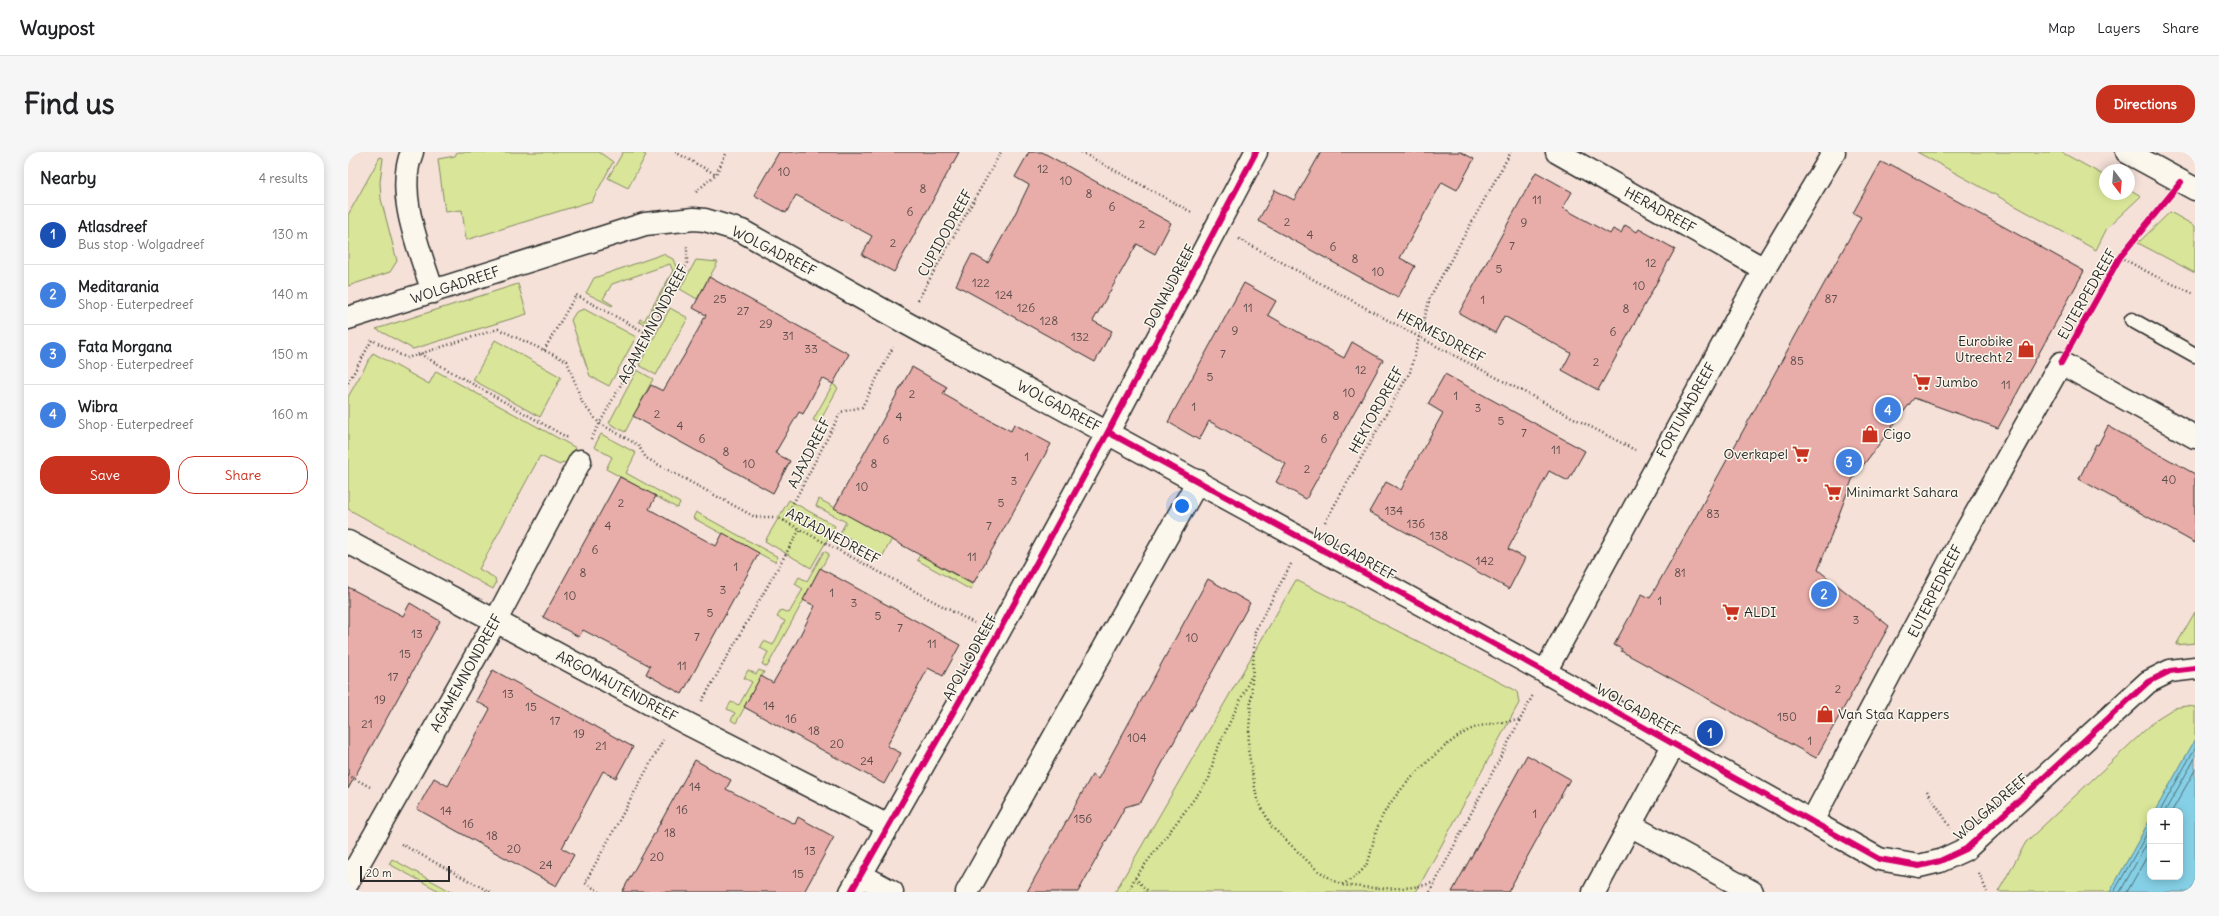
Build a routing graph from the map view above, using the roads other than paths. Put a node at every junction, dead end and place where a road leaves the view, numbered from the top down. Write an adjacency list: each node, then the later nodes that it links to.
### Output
1 (412, 152): 8 (street)
2 (1256, 152): 12 (street, DONAUDREEF)
3 (1557, 152): 7 (street, HERADREEF)
4 (1834, 152): 7 (street, FORTUNADREEF)
5 (2127, 152): 6 (street)
6 (2195, 189)
7 (1764, 269): 19 (street, FORTUNADREEF)
8 (433, 292): 9 (street, WOLGADREEF); 12 (street, WOLGADREEF)
9 (348, 318)
10 (2132, 320): 11 (lane)
11 (2195, 355)
12 (1108, 432): 15 (street, WOLGADREEF); 23 (street, APOLLODREEF)
13 (2195, 437): 21 (street, EUTERPEDREEF)
14 (580, 461): 17 (street, AGAMEMNONDREEF)
15 (1198, 481): 19 (street, WOLGADREEF); 27 (street)
16 (348, 542): 17 (street, ARGONAUTENDREEF)
17 (495, 622): 23 (street, ARGONAUTENDREEF); 24 (street, AGAMEMNONDREEF)
18 (2195, 668): 21 (street, WOLGADREEF)
19 (1545, 672): 20 (street, WOLGADREEF)
20 (1674, 744): 21 (street, WOLGADREEF); 22 (street)
21 (1812, 821)
22 (1630, 825): 28 (street); 29 (street)
23 (888, 826): 25 (street, APOLLODREEF)
24 (348, 882)
25 (856, 883): 26 (street, APOLLODREEF)
26 (892, 892)
27 (967, 892)
28 (1594, 892)
29 (1752, 892)

